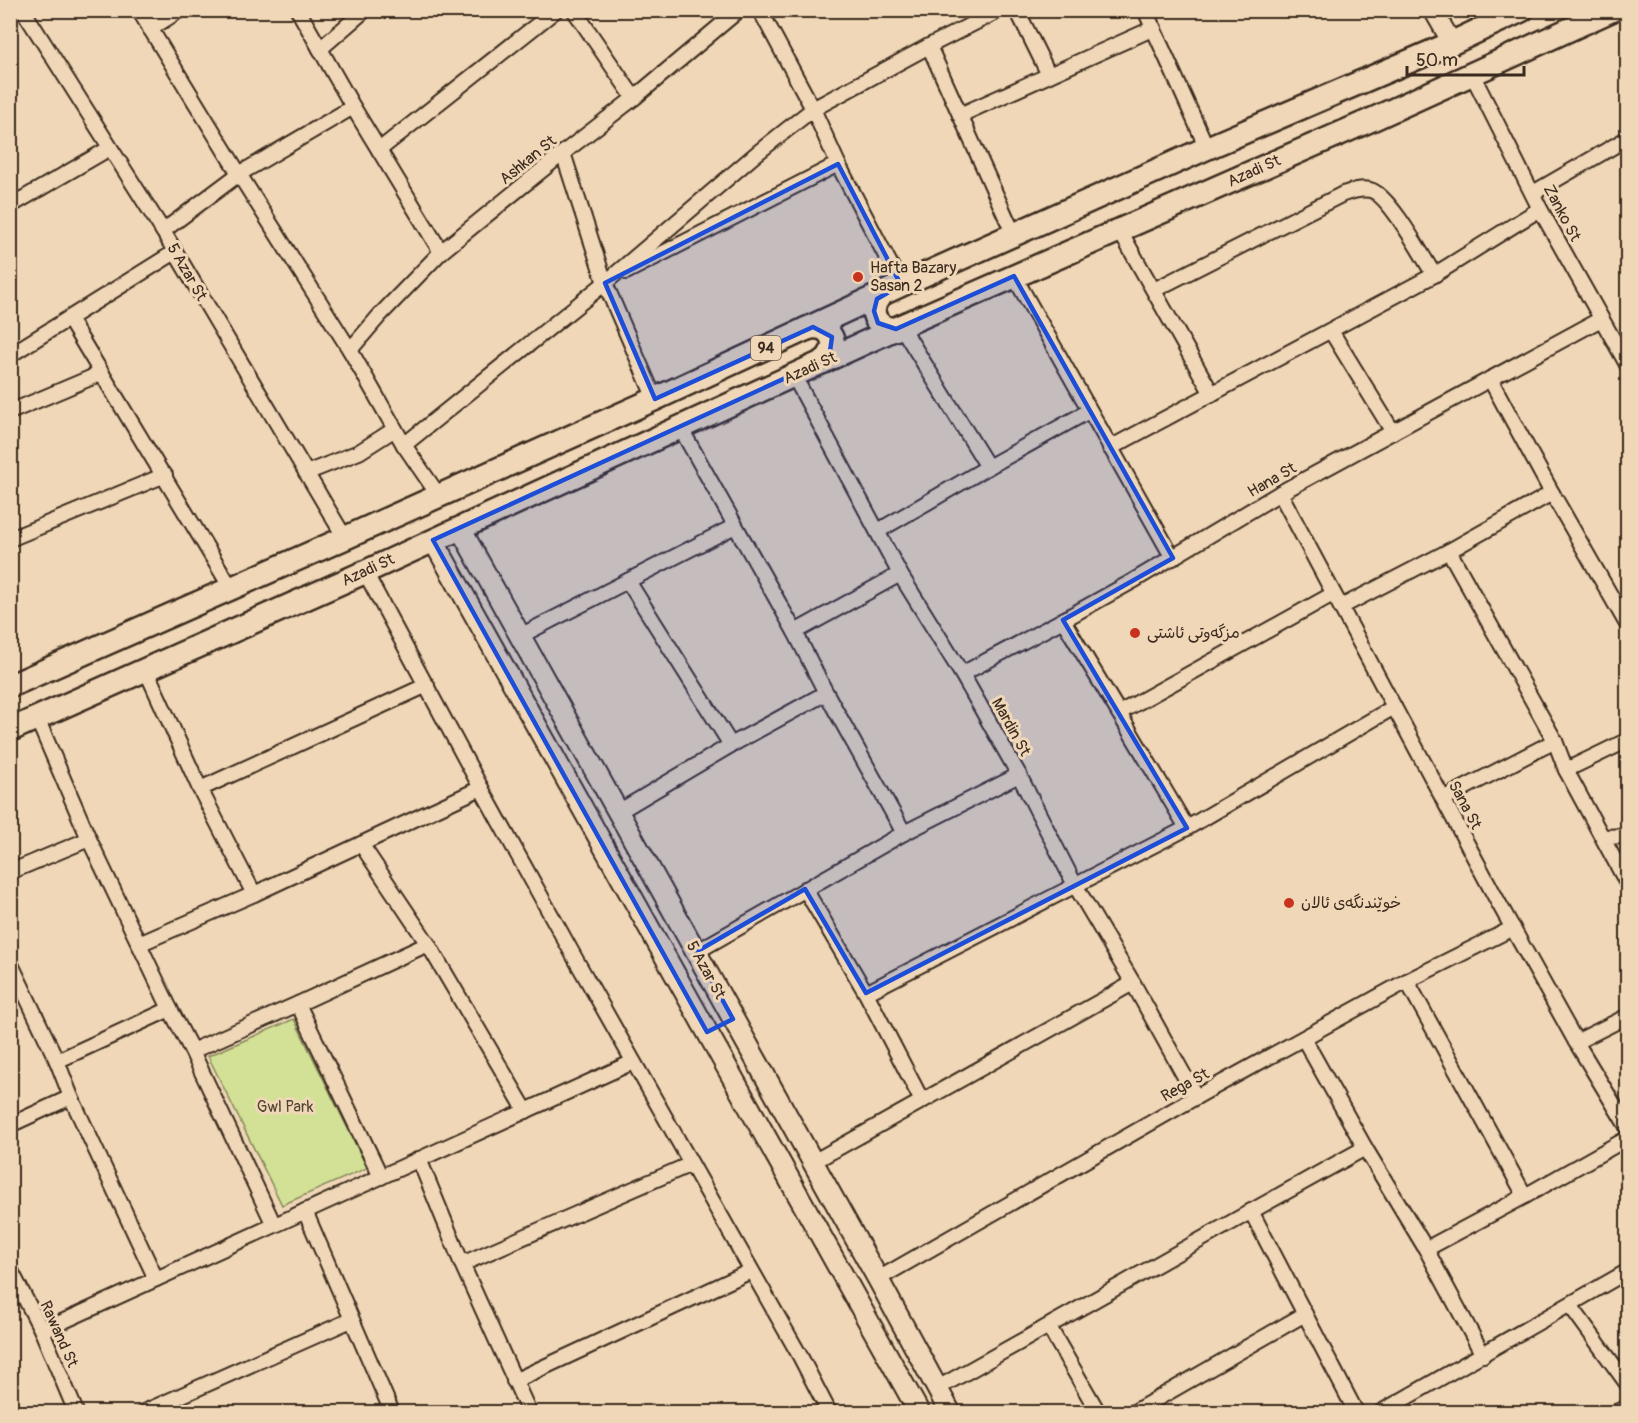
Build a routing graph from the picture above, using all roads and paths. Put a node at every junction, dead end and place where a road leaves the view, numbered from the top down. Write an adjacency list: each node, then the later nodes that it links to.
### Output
1 (23, 10): 29 (street, 5 Azar St)
2 (139, 10): 18 (street)
3 (180, 10): 18 (street)
4 (298, 10): 21 (street)
5 (365, 10): 21 (street)
6 (556, 10): 31 (street)
7 (574, 10): 24 (street)
8 (760, 10): 26 (street)
9 (1000, 10): 20 (street)
10 (1017, 10): 23 (street)
11 (1146, 10): 17 (street)
12 (1433, 10): 19 (street)
13 (1522, 10): 16 (main road, 94)
14 (1612, 10): 22 (main road, Azadi St)
15 (734, 12): 24 (street, Ashkan St)
16 (1489, 17): 19 (main road, 94)
17 (1154, 28): 23 (street); 30 (street)
18 (150, 29): 34 (street)
19 (1452, 43): 30 (main road, 94)
20 (929, 46): 26 (street); 27 (street)
21 (320, 49): 25 (street)
22 (1472, 74): 35 (street, Zanko St); 39 (main road, Azadi St)
23 (1049, 75): 27 (street)
24 (634, 98): 32 (street, Ashkan St)
25 (353, 107): 31 (street); 34 (street)
26 (813, 109): 33 (street); 45 (street)
27 (960, 115): 40 (street)
28 (1628, 138): 35 (street)
29 (110, 148): 36 (street); 38 (street, 5 Azar St)
30 (1207, 148): 40 (main road, 94)
31 (379, 150): 42 (street)
32 (562, 153): 42 (street, Ashkan St); 45 (street)
33 (838, 164): 45 (street); 46 (street)
34 (238, 174): 38 (street); 54 (street)
35 (1533, 193): 37 (street, Zanko St)
36 (10, 206)
37 (1540, 209): 43 (street); 49 (street, Zanko St)
38 (163, 231): 41 (street, 5 Azar St)
39 (1120, 231): 44 (main road, Azadi St); 47 (street)
40 (1014, 235): 46 (main road, 94)
41 (175, 252): 48 (street); 71 (street, 5 Azar St)
42 (441, 252): 54 (street, Ashkan St)
43 (1434, 275): 47 (street); 52 (street)
44 (1014, 276): 50 (main road, Azadi St); 63 (street)
45 (605, 283): 62 (street); 68 (street)
46 (891, 290): 50 (main road); 51 (main road, 94)
47 (1154, 290): 61 (street)
48 (69, 319): 55 (street); 58 (street)
49 (1601, 319): 53 (street, Zanko St); 60 (street, Hana St)
50 (899, 328): 56 (main road, Azadi St); 70 (street)
51 (806, 329): 56 (main road); 62 (main road, 94)
52 (1331, 331): 61 (street); 67 (street)
53 (1624, 348): 57 (street, Zanko St)
54 (350, 350): 66 (street)
55 (10, 355)
56 (823, 362): 59 (main road, Azadi St)
57 (1628, 366)
58 (102, 373): 64 (street); 72 (street)
59 (794, 375): 65 (main road, Azadi St); 78 (street, Mardin St)
60 (1490, 379): 67 (street, Hana St); 74 (street)
61 (1212, 394): 69 (street)
62 (655, 399): 75 (main road, 94)
63 (1089, 411): 69 (street); 70 (street)
64 (10, 412)
65 (680, 427): 76 (street); 77 (main road, Azadi St)
66 (395, 429): 68 (street); 71 (street)
67 (1393, 432): 73 (street, Hana St)
68 (404, 445): 75 (street)
69 (1110, 448): 83 (street)
70 (988, 467): 78 (street)
71 (306, 473): 79 (street, 5 Azar St)
72 (165, 475): 80 (street); 87 (street)
73 (1280, 493): 83 (street, Hana St); 88 (street, Sana St)
74 (1552, 493): 82 (street); 91 (street)
75 (439, 496): 79 (main road, 94)
76 (735, 526): 86 (street); 92 (street)
77 (460, 528): 81 (main road, Azadi St); 93 (main road, 5 Azar St)
78 (878, 531): 85 (street, Mardin St)
79 (345, 538): 87 (main road, 94)
80 (10, 539)
81 (433, 540): 84 (main road, Azadi St); 135 (main road, 5 Azar St)
82 (1449, 551): 89 (street); 104 (street)
83 (1173, 558): 90 (street, Hana St)
84 (365, 572): 94 (main road, Azadi St); 97 (street)
85 (900, 573): 92 (street); 95 (street, Mardin St)
86 (628, 581): 93 (street); 105 (street)
87 (231, 588): 96 (main road, 94)
88 (1333, 594): 89 (street, Sana St); 100 (street)
89 (1341, 607): 99 (street, Sana St)
90 (1063, 621): 95 (street, Hana St); 100 (street)
91 (1628, 626)
92 (795, 632): 98 (street)
93 (520, 636): 111 (main road, 5 Azar St)
94 (146, 670): 101 (main road, Azadi St); 109 (street)
95 (962, 674): 107 (street, Mardin St)
96 (10, 686)
97 (427, 686): 108 (street); 109 (street)
98 (826, 693): 105 (street); 113 (street)
99 (1394, 707): 110 (street, Sana St); 112 (street)
100 (1119, 713): 112 (street)
101 (38, 718): 102 (main road, Azadi St); 116 (street)
102 (10, 730)
103 (1628, 740): 106 (street)
104 (1555, 741): 106 (street); 110 (street)
105 (731, 745): 111 (street)
106 (1566, 770): 115 (street)
107 (1019, 775): 113 (street); 119 (street, Mardin St)
108 (481, 788): 117 (street); 140 (street)
109 (201, 789): 122 (street)
110 (1443, 799): 123 (street, Sana St)
111 (618, 812): 126 (main road, 5 Azar St)
112 (1187, 828): 119 (street)
113 (904, 833): 121 (street)
114 (1628, 836): 115 (street)
115 (1603, 837): 120 (street)
116 (89, 839): 118 (street); 124 (street)
117 (361, 844): 122 (street); 125 (street)
118 (10, 872)
119 (1075, 885): 129 (street, Mardin St); 130 (street)
120 (1628, 885)
121 (805, 889): 126 (street); 130 (street)
122 (254, 894): 124 (street)
123 (1513, 928): 128 (street, Rega St); 137 (street, Sana St)
124 (139, 944): 132 (street)
125 (428, 944): 131 (street); 144 (street)
126 (696, 952): 134 (main road, 5 Azar St)
127 (10, 962): 139 (street)
128 (1407, 981): 136 (street, Rega St); 153 (street)
129 (1133, 983): 142 (street, Mardin St); 143 (street)
130 (866, 993): 143 (street)
131 (298, 1004): 138 (street); 152 (street)
132 (170, 1009): 138 (street); 139 (street)
133 (1628, 1016): 137 (street)
134 (733, 1019): 135 (main road); 150 (main road, 5 Azar St)
135 (707, 1032): 179 (main road, 5 Azar St)
136 (1304, 1039): 142 (street, Rega St); 148 (street)
137 (1576, 1042): 146 (street, Sana St)
138 (192, 1051): 156 (street)
139 (57, 1061): 141 (street)
140 (633, 1062): 144 (street); 151 (street)
141 (71, 1097): 145 (street); 162 (street)
142 (1197, 1097): 163 (street, Rega St)
143 (922, 1101): 150 (street)
144 (526, 1111): 149 (street)
145 (10, 1125)
146 (1628, 1128)
147 (1628, 1138): 153 (street)
148 (1365, 1148): 155 (street); 157 (street)
149 (419, 1160): 152 (street); 158 (street)
150 (813, 1162): 163 (main road, 5 Azar St)
151 (691, 1164): 158 (street); 160 (street)
152 (381, 1177): 154 (street)
153 (1525, 1196): 157 (street)
154 (305, 1211): 156 (street); 166 (street)
155 (1251, 1211): 165 (street); 167 (street)
156 (274, 1225): 162 (street)
157 (1426, 1249): 169 (street)
158 (462, 1264): 170 (street)
159 (10, 1269): 168 (street, Rawand St)
160 (751, 1271): 170 (street); 178 (street)
161 (1628, 1271): 164 (street)
162 (156, 1279): 168 (street)
163 (878, 1279): 172 (main road, 5 Azar St)
164 (1570, 1305): 169 (street); 171 (street)
165 (1305, 1314): 182 (street); 183 (street)
166 (351, 1320): 175 (street); 176 (street)
167 (1049, 1327): 172 (street); 181 (street)
168 (42, 1331): 174 (street, Rawand St)
169 (1483, 1355): 184 (street)
170 (514, 1381): 177 (street)
171 (1628, 1385)
172 (936, 1389): 180 (main road, 5 Azar St)
173 (1628, 1407): 185 (street)
174 (76, 1413)
175 (144, 1413)
176 (392, 1413)
177 (529, 1413)
178 (829, 1413)
179 (918, 1413)
180 (950, 1413)
181 (1098, 1413)
182 (1134, 1413)
183 (1356, 1413)
184 (1382, 1413)
185 (1616, 1413)

